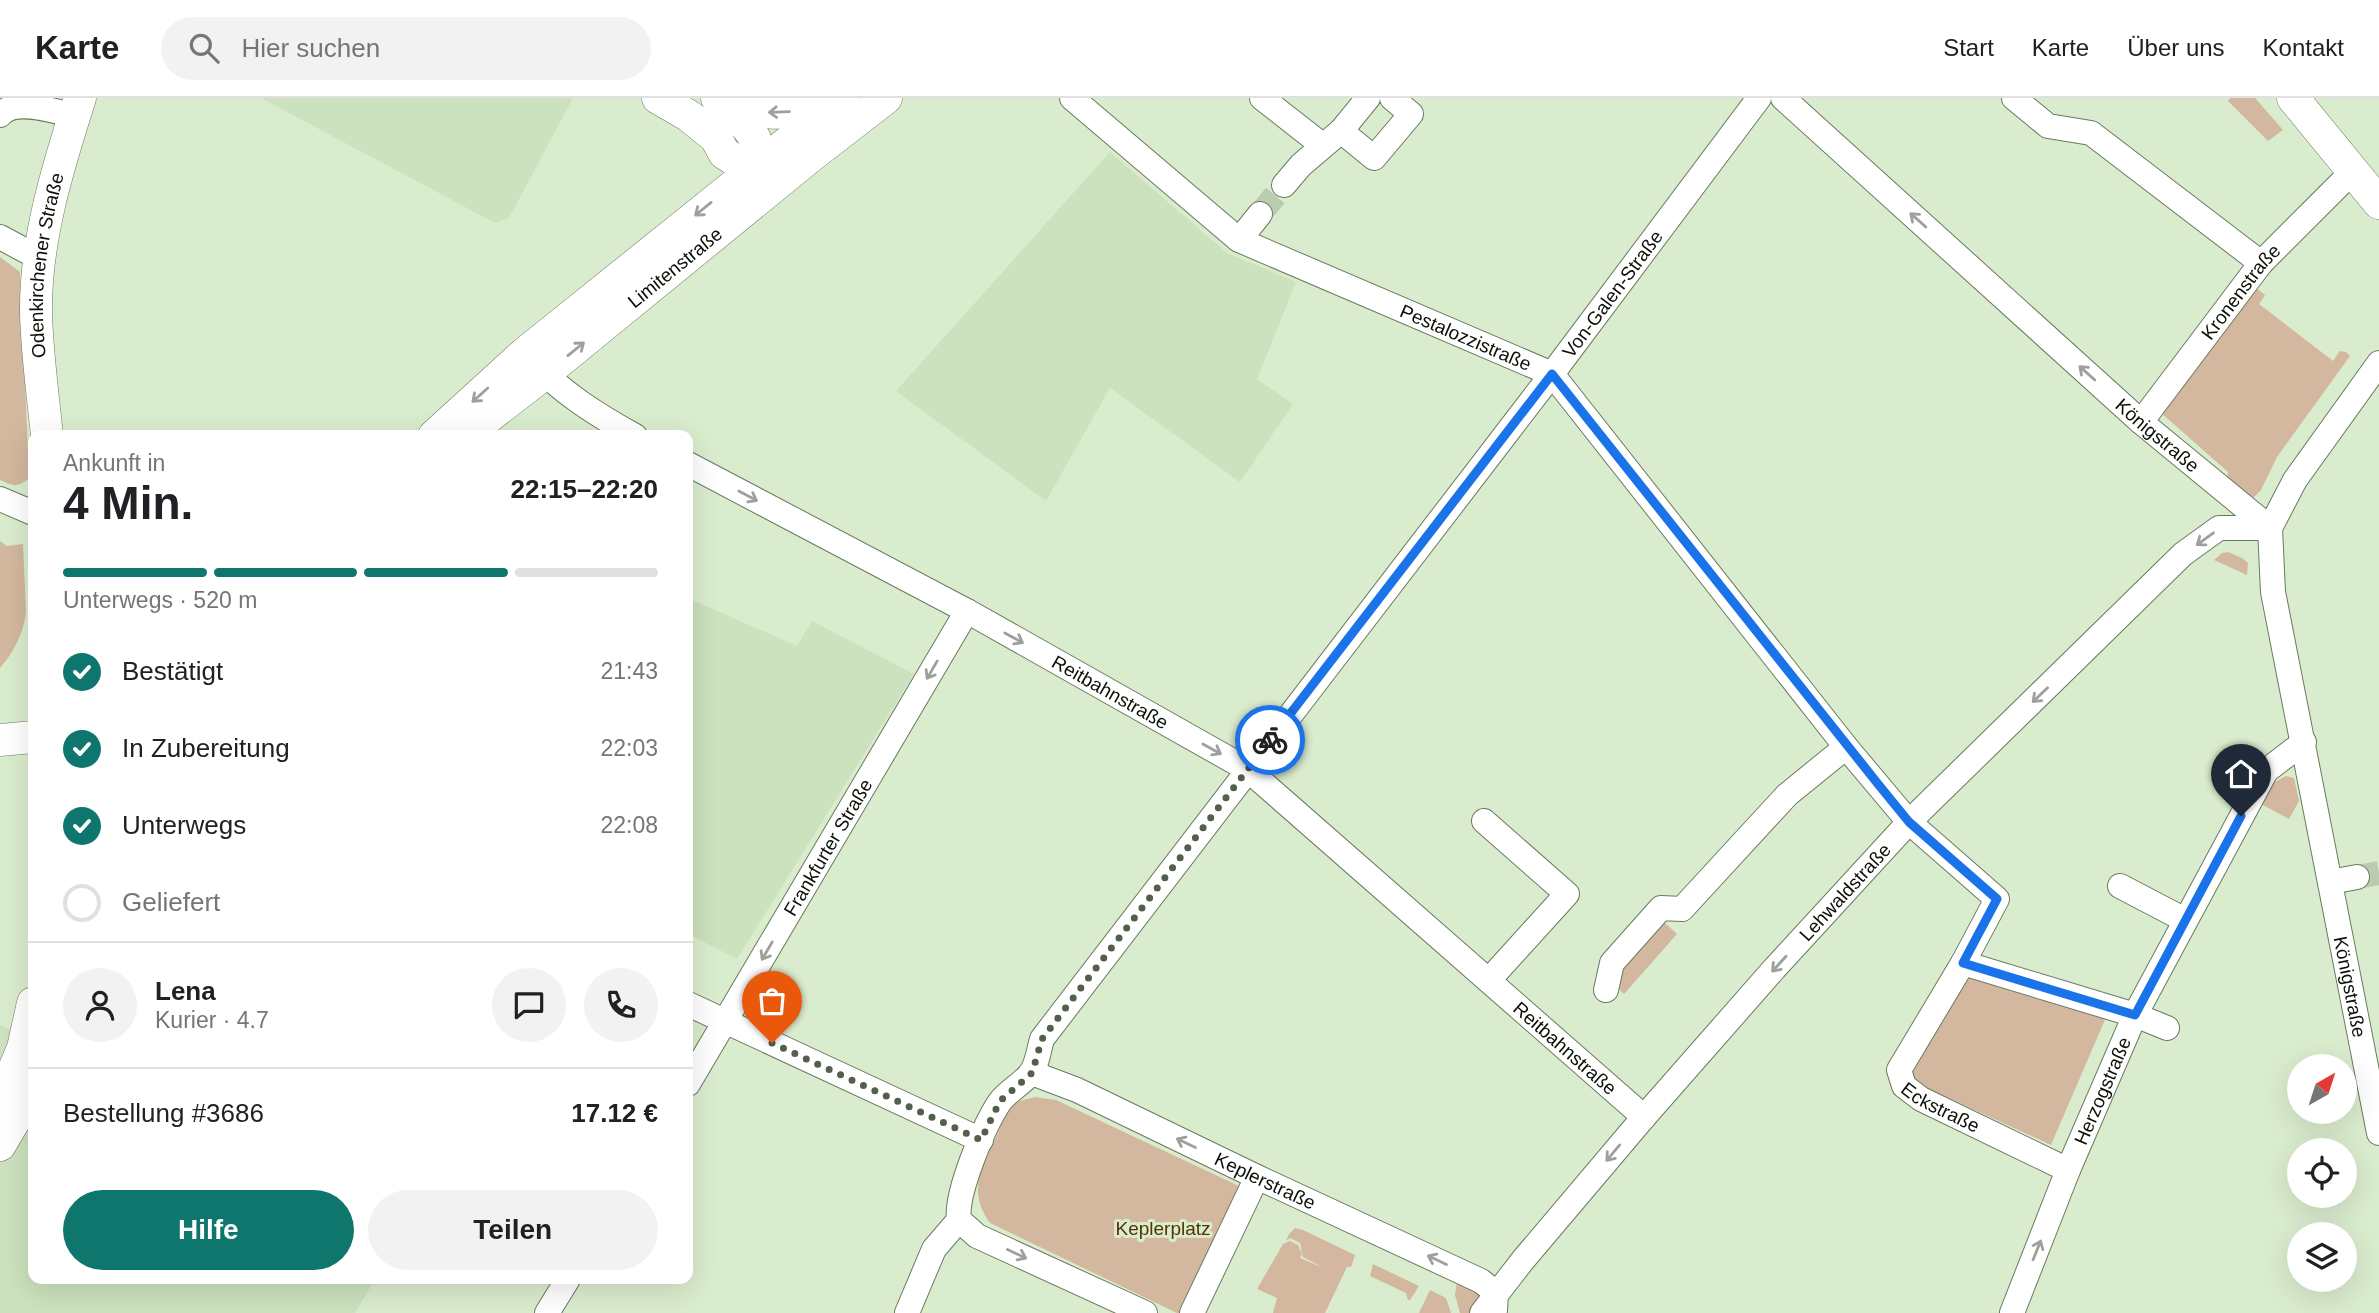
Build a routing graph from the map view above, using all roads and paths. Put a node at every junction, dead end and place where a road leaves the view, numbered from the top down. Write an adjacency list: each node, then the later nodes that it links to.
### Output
1 (658, 98): 17 (main road)
2 (714, 98): 3 (main road, one-way to 2); 17 (main road)
3 (842, 98): 17 (main road, Limitenstraße)
4 (886, 98): 17 (main road, Limitenstraße)
5 (1072, 98): 22 (street, Pestalozzistraße)
6 (1262, 98): 15 (street)
7 (1367, 98): 15 (street)
8 (1392, 98): 15 (street)
9 (1759, 98): 27 (street, Von-Galen-Straße)
10 (1783, 98): 28 (street, Königstraße, one-way to 10)
11 (2014, 98): 24 (street)
12 (2295, 98): 16 (main road)
13 (77, 107): 14 (street); 23 (main road, Odenkirchener Straße)
14 (0, 116)
15 (1331, 138): 18 (street)
16 (2353, 171): 19 (main road); 24 (street, Kronenstraße)
17 (765, 176): 26 (main road, Limitenstraße)
18 (1284, 185)
19 (2377, 199)
20 (1260, 214): 22 (street)
21 (0, 237): 23 (street)
22 (1239, 240): 27 (street, Pestalozzistraße)
23 (40, 259): 29 (main road, Odenkirchener Straße)
24 (2261, 263): 28 (street, Kronenstraße)
25 (2379, 363): 36 (street)
26 (534, 364): 30 (main road, Limitenstraße, one-way to 30); 31 (main road, Limitenstraße); 32 (street)
27 (1552, 374): 41 (street, Pestalozzistraße); 42 (street, Von-Galen-Straße)
28 (2141, 422): 36 (street, Königstraße)
29 (46, 430)
30 (442, 430)
31 (470, 430)
32 (624, 430)
33 (693, 467): 37 (street, Reitbahnstraße, one-way to 37)
34 (0, 499): 35 (street)
35 (28, 511)
36 (2270, 528): 40 (street, Königstraße); 44 (street, Lehwaldstraße, one-way to 44)
37 (967, 611): 42 (street, Reitbahnstraße, one-way to 42); 54 (street, Frankfurter Straße, one-way to 54)
38 (28, 737): 39 (main road)
39 (0, 740)
40 (2304, 743): 46 (street, Königstraße); 48 (street, Herzogstraße)
41 (1846, 747): 44 (street, Pestalozzistraße); 51 (street)
42 (1247, 769): 50 (street, Reitbahnstraße); 57 (street, Von-Galen-Straße)
43 (1484, 821): 50 (street)
44 (1909, 822): 49 (street, Eckstraße); 61 (street, Lehwaldstraße, one-way to 61)
45 (2357, 877): 46 (street)
46 (2330, 881): 62 (street, Königstraße)
47 (2120, 886): 48 (street)
48 (2185, 920): 53 (street, Herzogstraße)
49 (1963, 963): 53 (street); 65 (street, Eckstraße)
50 (1489, 980): 61 (street, Reitbahnstraße)
51 (1606, 990)
52 (693, 1006): 54 (street)
53 (2135, 1015): 55 (street); 65 (street, Herzogstraße)
54 (726, 1022): 58 (street, Frankfurter Straße); 63 (street)
55 (2167, 1028)
56 (28, 1050): 60 (main road)
57 (1032, 1073): 63 (street); 66 (street, Keplerstraße, one-way to 57)
58 (693, 1076)
59 (28, 1097): 64 (main road)
60 (0, 1103)
61 (1644, 1117): 69 (street, Lehwaldstraße, one-way to 69)
62 (2379, 1133)
63 (981, 1140): 67 (street)
64 (0, 1145)
65 (2068, 1170): 74 (street, Herzogstraße, one-way to 65)
66 (1258, 1177): 69 (street, Keplerstraße, one-way to 66); 73 (street)
67 (959, 1220): 71 (street); 72 (street, one-way to 72)
68 (565, 1284): 70 (street)
69 (1491, 1306)
70 (547, 1313)
71 (907, 1313)
72 (1145, 1313)
73 (1192, 1313)
74 (2012, 1313)

